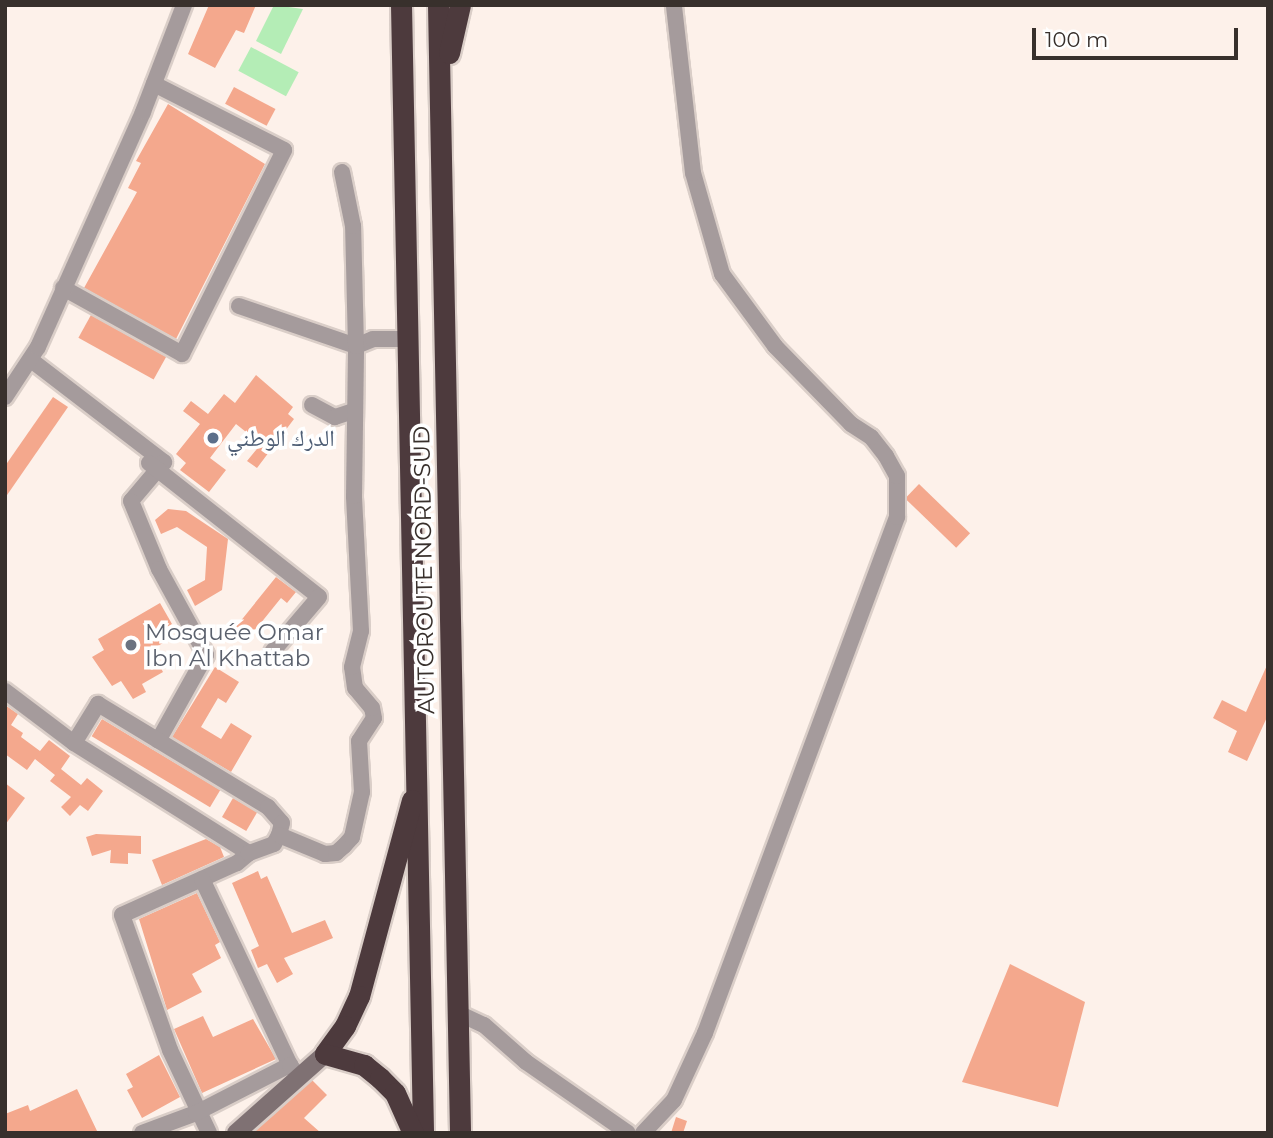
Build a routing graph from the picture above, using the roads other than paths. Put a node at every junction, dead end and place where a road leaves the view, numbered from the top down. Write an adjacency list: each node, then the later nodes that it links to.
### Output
1 (184, 5): 6 (street)
2 (401, 5): 11 (highway, AUTOROUTE NORD-SUD)
3 (438, 5): 7 (highway, AUTOROUTE NORD-SUD)
4 (460, 5): 7 (highway)
5 (674, 5): 37 (street)
6 (154, 84): 9 (street); 9 (street)
7 (441, 111): 26 (highway, AUTOROUTE NORD-SUD)
8 (342, 172): 12 (street)
9 (63, 288): 13 (street)
10 (239, 306): 12 (street)
11 (408, 339): 12 (street); 22 (highway, AUTOROUTE NORD-SUD)
12 (356, 346): 16 (street)
13 (28, 364): 14 (street); 17 (street)
14 (5, 397)
15 (312, 405): 16 (street)
16 (353, 411): 23 (street)
17 (157, 469): 18 (street); 20 (street)
18 (272, 652)
19 (5, 691): 21 (street)
20 (158, 741): 21 (street); 23 (street)
21 (74, 743): 24 (street)
22 (418, 785): 27 (highway); 34 (highway, AUTOROUTE NORD-SUD)
23 (279, 835): 24 (street)
24 (249, 853): 25 (street)
25 (202, 879): 28 (street); 29 (street)
26 (460, 1014): 35 (highway, AUTOROUTE NORD-SUD); 36 (street)
27 (326, 1054): 28 (main road); 33 (highway)
28 (295, 1071): 29 (street); 32 (main road)
29 (196, 1113): 30 (street); 31 (street)
30 (142, 1133)
31 (209, 1133)
32 (236, 1133)
33 (413, 1133)
34 (423, 1133)
35 (460, 1133)
36 (628, 1133)
37 (643, 1133)

